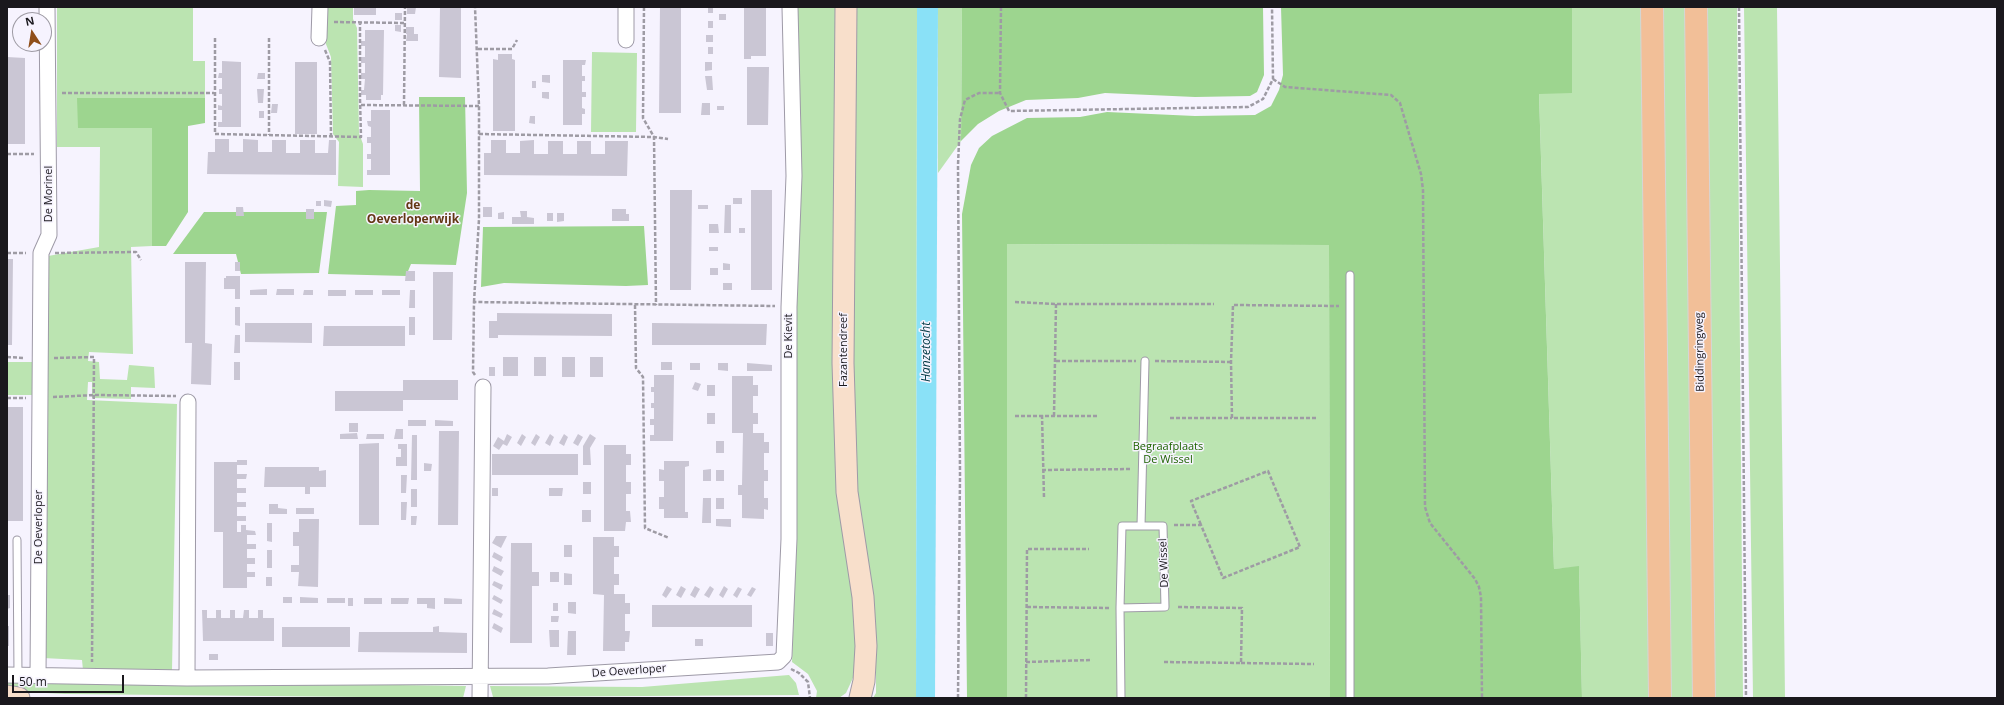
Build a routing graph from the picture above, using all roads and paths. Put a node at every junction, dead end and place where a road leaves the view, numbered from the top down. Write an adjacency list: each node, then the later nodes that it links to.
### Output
1 (47, 7): 23 (street, De Morinel)
2 (405, 7): 15 (path)
3 (476, 7): 21 (path)
4 (626, 7): 20 (street)
5 (644, 7): 32 (path)
6 (790, 7): 47 (street, De Kievit)
7 (846, 7): 88 (street, Fazantendreef)
8 (1001, 7): 25 (path)
9 (1272, 7): 22 (path)
10 (1652, 7): 97 (main road)
11 (1696, 7): 98 (main road, Biddingringweg)
12 (1739, 7): 99 (path)
13 (320, 14): 14 (path); 18 (street)
14 (360, 23): 15 (path); 26 (path)
15 (404, 23): 27 (path)
16 (215, 38): 24 (path)
17 (269, 38): 30 (path)
18 (319, 38): 31 (path)
19 (517, 40): 21 (path)
20 (626, 40)
21 (478, 49): 28 (path)
22 (1274, 79): 25 (path); 96 (path)
23 (48, 93): 24 (path); 35 (street, De Morinel)
24 (214, 93): 30 (path)
25 (1000, 93): 92 (path)
26 (361, 105): 27 (path); 31 (path)
27 (404, 105): 28 (path)
28 (479, 106): 29 (path)
29 (479, 134): 32 (path); 40 (path)
30 (269, 135): 31 (path)
31 (331, 136)
32 (654, 136): 33 (path); 45 (path)
33 (668, 139)
34 (7, 154): 35 (path)
35 (48, 155): 37 (street, De Morinel)
36 (7, 254): 37 (path)
37 (40, 254): 38 (path); 49 (street, De Morinel)
38 (141, 260)
39 (1350, 275): 46 (lane)
40 (474, 302): 42 (path); 52 (path)
41 (1015, 302): 43 (path)
42 (635, 304): 45 (path); 70 (path)
43 (1056, 304): 44 (path); 59 (path)
44 (1214, 304)
45 (656, 305): 47 (path)
46 (1350, 306): 62 (path); 95 (lane)
47 (789, 307): 77 (street, De Kievit)
48 (7, 357): 49 (path)
49 (39, 358): 51 (street, De Morinel); 53 (path)
50 (1145, 361): 64 (lane)
51 (40, 378): 55 (street, De Oeverloper)
52 (483, 387): 84 (street)
53 (95, 395): 55 (path); 56 (path); 85 (path)
54 (7, 398): 55 (path)
55 (40, 398): 83 (street, De Oeverloper)
56 (188, 402): 86 (street)
57 (1042, 415): 58 (path); 59 (path); 65 (path)
58 (1015, 416)
59 (1054, 416): 60 (path)
60 (1099, 416)
61 (1170, 418): 62 (path)
62 (1232, 418): 63 (path)
63 (1316, 418)
64 (1142, 469): 65 (path); 68 (lane)
65 (1042, 470): 66 (path)
66 (1044, 498)
67 (1201, 525): 67 (path); 69 (path)
68 (1141, 526): 69 (lane, De Wissel); 75 (lane, De Wissel)
69 (1163, 526): 74 (lane, De Wissel)
70 (668, 538)
71 (18, 540): 82 (lane, De Oeverloper)
72 (1089, 549): 73 (path)
73 (1027, 607): 75 (path); 78 (path)
74 (1165, 607): 75 (lane); 80 (path)
75 (1120, 608): 94 (lane, De Wissel)
76 (1092, 660): 78 (path)
77 (778, 662): 84 (street, De Oeverloper); 91 (path)
78 (1026, 662): 93 (path)
79 (1164, 662): 80 (path)
80 (1241, 663): 81 (path)
81 (1314, 664)
82 (12, 676): 83 (street, De Oeverloper)
83 (38, 676): 85 (street, De Oeverloper)
84 (480, 676): 86 (street, De Oeverloper); 90 (street)
85 (92, 677): 86 (street, De Oeverloper)
86 (187, 678)
87 (7, 696): 89 (street)
88 (858, 696)
89 (18, 698)
90 (480, 698)
91 (810, 698)
92 (958, 698)
93 (1026, 698)
94 (1121, 698)
95 (1350, 698)
96 (1482, 698)
97 (1660, 698)
98 (1704, 698)
99 (1746, 698)

